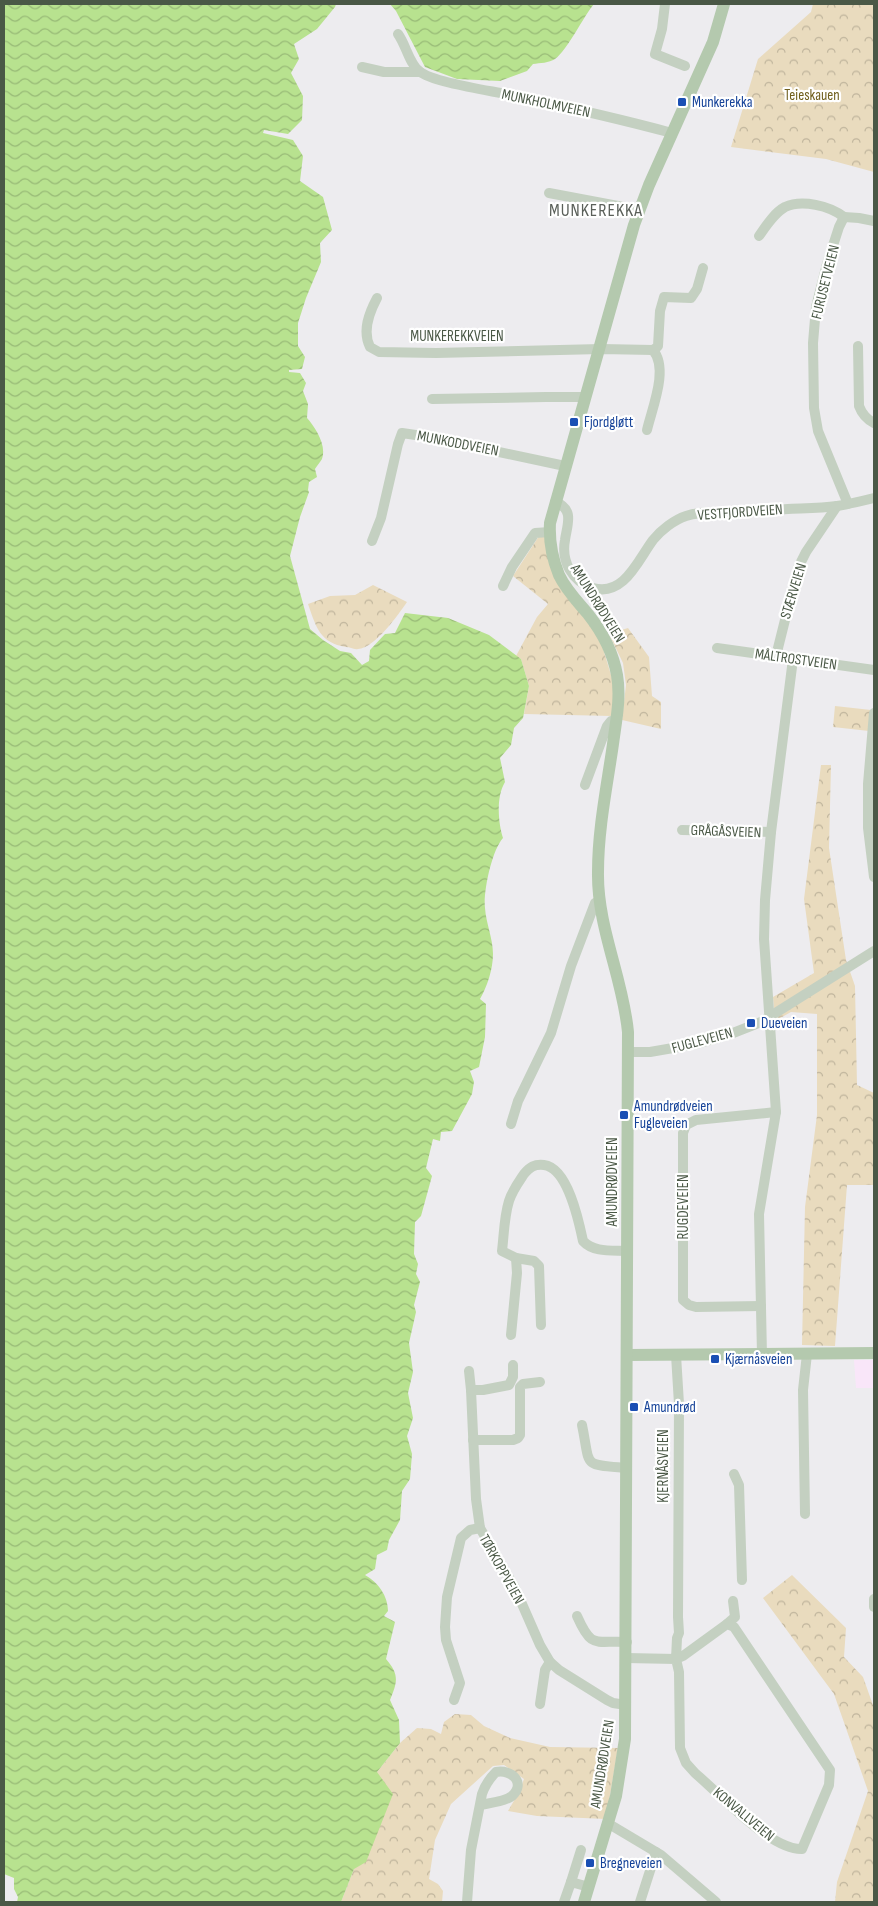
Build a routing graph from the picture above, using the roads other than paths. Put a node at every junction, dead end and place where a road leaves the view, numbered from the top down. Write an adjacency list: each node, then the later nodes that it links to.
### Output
1 (666, 4): 4 (street)
2 (724, 4): 7 (main road)
3 (398, 34): 6 (street)
4 (685, 66)
5 (362, 67): 6 (street, MUNKHOLMVEIEN)
6 (420, 72): 7 (street, MUNKHOLMVEIEN)
7 (672, 133): 9 (main road)
8 (549, 193): 9 (street)
9 (639, 210): 16 (main road)
10 (844, 217): 11 (street); 12 (street); 25 (street, FURUSETVEIEN)
11 (874, 221)
12 (759, 236)
13 (703, 268): 17 (street)
14 (377, 298): 16 (street, MUNKEREKKVEIEN)
15 (858, 346): 20 (street)
16 (598, 349): 17 (street, MUNKEREKKVEIEN); 18 (main road)
17 (653, 350): 21 (street)
18 (584, 397): 19 (street); 22 (main road)
19 (432, 400)
20 (874, 423)
21 (647, 430)
22 (565, 466): 24 (main road); 28 (street, MUNKODDVEIEN)
23 (874, 498): 25 (street, VESTFJORDVEIEN)
24 (555, 502): 26 (street, VESTFJORDVEIEN); 27 (main road, AMUNDRØDVEIEN)
25 (848, 504): 26 (street, VESTFJORDVEIEN)
26 (836, 506): 31 (street, STÆRVEIEN)
27 (550, 532): 29 (street); 35 (main road, AMUNDRØDVEIEN)
28 (372, 541)
29 (502, 586)
30 (717, 648): 31 (street, MÅLTROSTVEIEN)
31 (776, 656): 32 (street, MÅLTROSTVEIEN)
32 (793, 659): 33 (street, MÅLTROSTVEIEN); 38 (street)
33 (874, 670)
34 (874, 713): 39 (street)
35 (616, 721): 36 (street); 40 (main road, AMUNDRØDVEIEN)
36 (585, 785)
37 (682, 830): 38 (street, GRÅGÅSVEIEN)
38 (770, 832): 42 (street)
39 (874, 877)
40 (600, 900): 43 (main road, AMUNDRØDVEIEN); 45 (street)
41 (874, 951): 42 (street, FUGLEVEIEN)
42 (770, 1017): 43 (street, FUGLEVEIEN); 44 (street)
43 (628, 1052): 46 (main road, AMUNDRØDVEIEN)
44 (776, 1112): 48 (street); 48 (street, RUGDEVEIEN)
45 (511, 1124)
46 (628, 1250): 47 (street); 53 (main road, AMUNDRØDVEIEN)
47 (516, 1258): 49 (street); 50 (street)
48 (761, 1306): 54 (street)
49 (541, 1325)
50 (511, 1335)
51 (807, 1354): 52 (main road); 54 (main road); 64 (street)
52 (874, 1354)
53 (627, 1355): 55 (main road); 62 (main road, AMUNDRØDVEIEN)
54 (762, 1355): 55 (main road)
55 (676, 1356): 65 (street, KJERNÅSVEIEN)
56 (513, 1365): 59 (street)
57 (469, 1371): 59 (street, TØRKOPPVEIEN)
58 (540, 1382): 61 (street)
59 (471, 1390): 61 (street, TØRKOPPVEIEN)
60 (582, 1425): 62 (street)
61 (473, 1440): 66 (street, TØRKOPPVEIEN)
62 (627, 1468): 73 (main road, AMUNDRØDVEIEN)
63 (734, 1474): 67 (street)
64 (805, 1514)
65 (679, 1517): 75 (street, KONVALLVEIEN)
66 (480, 1528): 76 (street, TØRKOPPVEIEN); 77 (street)
67 (742, 1580)
68 (874, 1599): 70 (street)
69 (733, 1601): 72 (street)
70 (874, 1607)
71 (577, 1616): 73 (street)
72 (727, 1624): 75 (street); 75 (street, KONVALLVEIEN)
73 (627, 1642): 74 (main road, AMUNDRØDVEIEN)
74 (626, 1658): 75 (street); 79 (main road, AMUNDRØDVEIEN)
75 (676, 1659)
76 (550, 1662): 78 (street); 79 (street, TØRKOPPVEIEN)
77 (454, 1700)
78 (540, 1704)
79 (626, 1704): 81 (main road, AMUNDRØDVEIEN)
80 (480, 1805): 86 (street)
81 (609, 1824): 83 (street); 85 (main road, AMUNDRØDVEIEN)
82 (580, 1850): 84 (street)
83 (656, 1852): 89 (street); 90 (street)
84 (570, 1882): 85 (street); 87 (street)
85 (589, 1887): 88 (main road, AMUNDRØDVEIEN)
86 (467, 1902)
87 (564, 1902)
88 (584, 1902)
89 (640, 1902)
90 (716, 1902)

